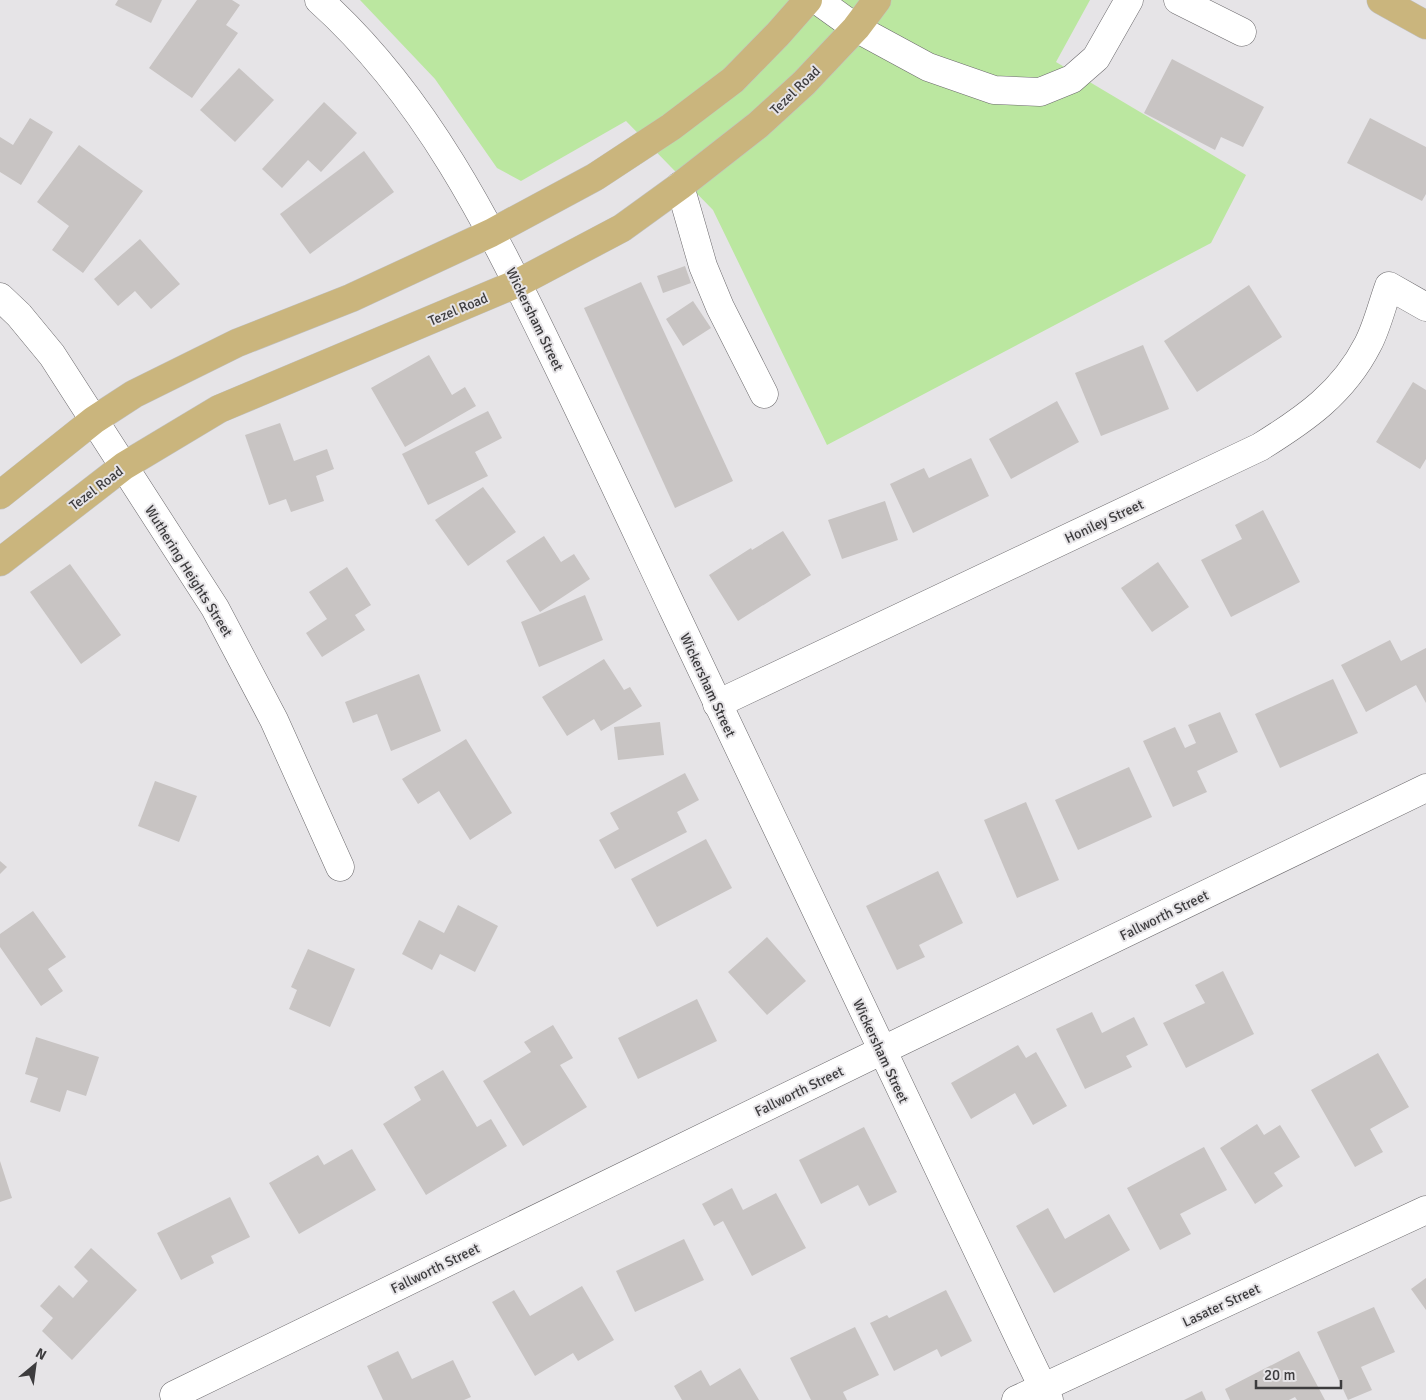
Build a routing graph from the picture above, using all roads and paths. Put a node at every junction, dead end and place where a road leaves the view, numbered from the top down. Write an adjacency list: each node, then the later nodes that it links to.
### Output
1 (319, 0): 12 (street, Wickersham Street)
2 (808, 0): 12 (main road)
3 (817, 0): 9 (street)
4 (877, 0): 9 (main road, Tezel Road)
5 (1129, 0): 9 (street)
6 (1178, 0): 10 (street)
7 (1381, 0): 8 (main road)
8 (1426, 24)
9 (856, 28): 11 (main road, Tezel Road)
10 (1242, 32)
11 (680, 186): 13 (main road, Tezel Road); 16 (street)
12 (491, 233): 13 (street, Wickersham Street); 17 (main road)
13 (518, 283): 18 (main road, Tezel Road); 21 (street, Wickersham Street)
14 (0, 298): 17 (street, Wuthering Heights Street)
15 (1426, 307): 21 (street, Honiley Street)
16 (764, 394)
17 (94, 420): 18 (street, Wuthering Heights Street); 19 (main road)
18 (124, 466): 20 (main road, Tezel Road); 23 (street, Wuthering Heights Street)
19 (0, 495)
20 (0, 562)
21 (717, 704): 24 (street, Wickersham Street)
22 (1426, 788): 24 (street, Fallworth Street)
23 (340, 867)
24 (881, 1051): 26 (street, Wickersham Street); 27 (street, Fallworth Street)
25 (1426, 1210): 26 (street, Lasater Street)
26 (1046, 1394): 28 (street, Lasater Street)
27 (174, 1395)
28 (1016, 1400)

